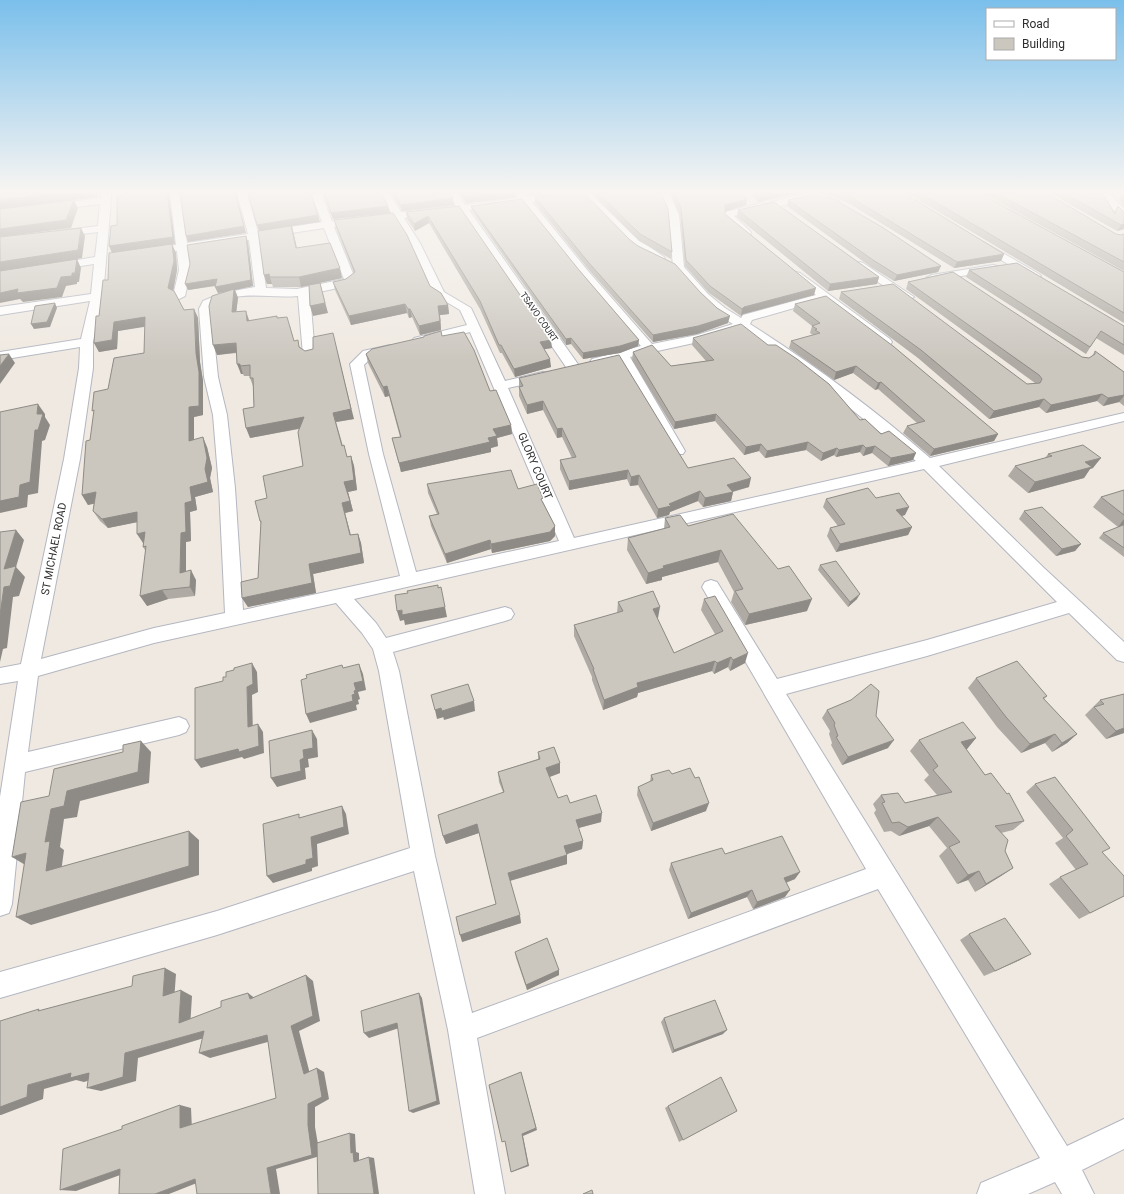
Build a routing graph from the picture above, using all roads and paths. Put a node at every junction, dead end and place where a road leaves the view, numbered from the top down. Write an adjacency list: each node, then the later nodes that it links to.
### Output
1 (182, 248): 30 (street)
2 (104, 249): 13 (street, ST MICHAEL ROAD)
3 (176, 249): 12 (street)
4 (256, 249): 27 (street)
5 (337, 249): 28 (street)
6 (418, 249): 36 (street, GLORY COURT)
7 (490, 249): 43 (street, TSAVO COURT)
8 (565, 249): 38 (street)
9 (640, 249): 17 (street)
10 (677, 249): 17 (street)
11 (990, 249): 15 (street)
12 (136, 254)
13 (104, 259): 19 (street); 31 (street, ST MICHAEL ROAD)
14 (853, 260): 25 (street)
15 (1016, 264): 20 (street); 21 (street)
16 (938, 265): 20 (street)
17 (679, 268): 35 (street)
18 (788, 268): 32 (street)
19 (46, 269)
20 (951, 274): 22 (street); 23 (street)
21 (1042, 280)
22 (921, 281)
23 (964, 282)
24 (906, 284): 25 (street)
25 (891, 287): 26 (street); 33 (street)
26 (876, 289)
27 (261, 290): 28 (street); 54 (street)
28 (304, 290): 40 (street)
29 (839, 293): 32 (street)
30 (179, 296)
31 (96, 297): 34 (street); 37 (street, ST MICHAEL ROAD)
32 (825, 297): 35 (street); 39 (street)
33 (917, 303)
34 (0, 311)
35 (743, 325): 38 (street); 47 (street)
36 (474, 327): 44 (street, GLORY COURT); 49 (street)
37 (87, 342): 41 (street); 57 (street, ST MICHAEL ROAD)
38 (649, 348): 42 (street)
39 (894, 348)
40 (309, 355)
41 (0, 356)
42 (623, 357): 43 (street); 46 (street)
43 (574, 367): 44 (street)
44 (501, 386): 48 (street, GLORY COURT)
45 (1124, 417): 47 (street)
46 (678, 451)
47 (926, 464): 48 (street); 52 (street)
48 (569, 545): 49 (street)
49 (410, 581): 51 (street)
50 (711, 587): 59 (street)
51 (340, 596): 54 (street); 55 (street)
52 (1072, 605): 56 (street); 59 (street)
53 (505, 614): 55 (street)
54 (234, 619): 57 (street)
55 (382, 647): 62 (street)
56 (1124, 654)
57 (29, 670): 58 (street); 61 (street, ST MICHAEL ROAD)
58 (0, 676)
59 (772, 689): 63 (street)
60 (179, 726): 61 (street)
61 (15, 765): 64 (street, ST MICHAEL ROAD)
62 (423, 856): 65 (street); 66 (street)
63 (883, 876): 66 (street); 68 (street)
64 (0, 904)
65 (0, 985)
66 (462, 1030): 69 (street)
67 (1124, 1134): 68 (street)
68 (1062, 1164): 70 (street); 71 (street)
69 (490, 1194)
70 (992, 1194)
71 (1079, 1194)

